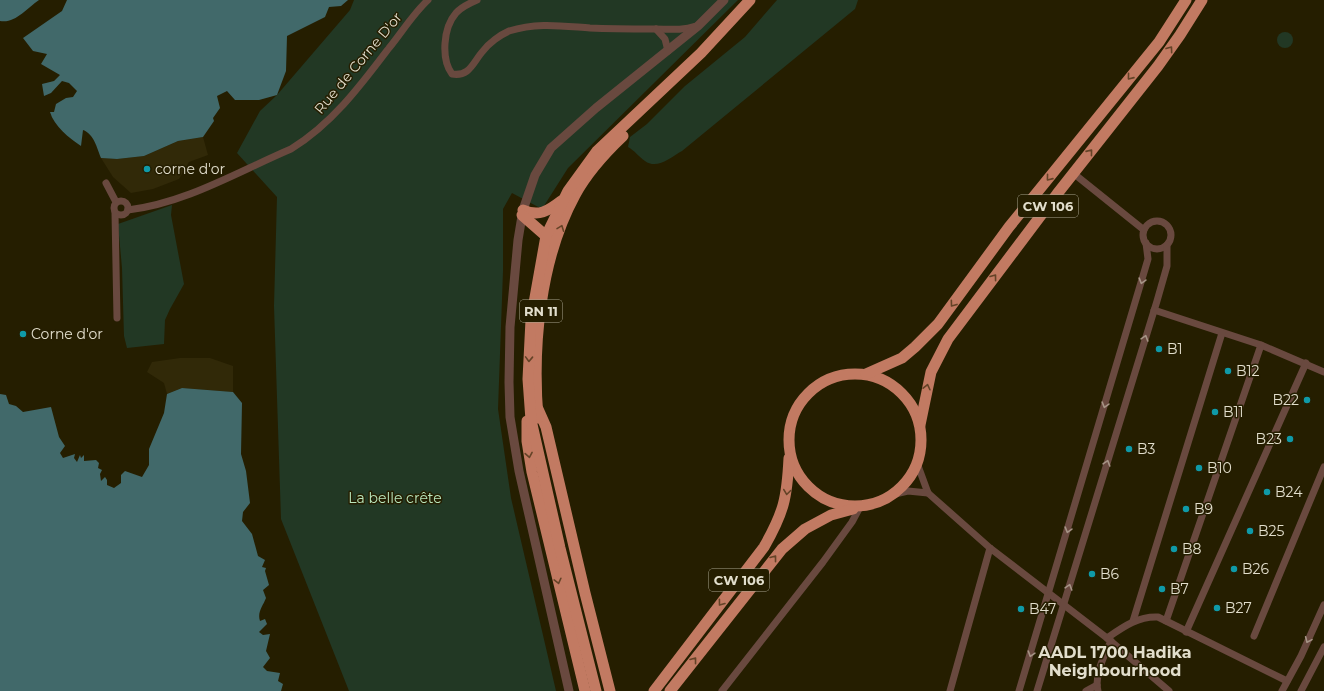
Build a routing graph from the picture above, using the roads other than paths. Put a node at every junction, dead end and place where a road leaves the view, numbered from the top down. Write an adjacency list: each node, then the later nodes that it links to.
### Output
1 (428, 0): 15 (street, Rue de Corne D'or)
2 (477, 0): 9 (street)
3 (724, 0): 8 (street)
4 (750, 0): 13 (highway, RN 11)
5 (756, 0): 22 (highway, RN 11, one-way to 5)
6 (1186, 0): 29 (highway, CW 106, one-way to 29)
7 (1202, 0): 11 (highway, CW 106, one-way to 7)
8 (698, 26): 9 (street); 10 (street)
9 (656, 29): 10 (street)
10 (668, 51): 17 (street)
11 (1073, 173): 18 (street); 31 (highway, CW 106, one-way to 11)
12 (106, 183): 14 (street)
13 (564, 199): 17 (highway); 19 (highway, RN 11)
14 (116, 202): 15 (street); 16 (street)
15 (128, 210): 16 (street)
16 (115, 213): 24 (street)
17 (522, 213): 19 (highway); 50 (street)
18 (1144, 230): 20 (street); 21 (street)
19 (546, 236): 22 (highway); 30 (highway, RN 11, one-way to 30)
20 (1146, 243): 21 (street); 39 (street, one-way to 39)
21 (1167, 245): 23 (street)
22 (548, 271): 30 (highway, RN 11)
23 (1154, 310): 25 (street); 41 (street, one-way to 23)
24 (117, 318)
25 (1222, 333): 26 (street); 43 (street)
26 (1261, 345): 27 (street); 42 (street)
27 (1306, 363): 28 (street); 44 (street)
28 (1324, 372)
29 (866, 374): 31 (highway); 32 (highway)
30 (534, 405): 51 (highway, one-way to 51); 52 (highway, RN 11); 53 (highway, RN 11); 54 (highway)
31 (920, 425): 33 (highway)
32 (789, 454): 37 (highway); 55 (highway, CW 106, one-way to 55)
33 (917, 463): 35 (street); 36 (highway)
34 (1324, 467): 45 (street)
35 (928, 493): 36 (street); 38 (street)
36 (895, 494): 37 (highway)
37 (860, 507): 56 (highway, CW 106, one-way to 37); 57 (street)
38 (990, 548): 39 (street); 58 (street)
39 (1049, 594): 41 (street); 59 (street, one-way to 59)
40 (1324, 604): 48 (street, one-way to 48)
41 (1064, 606): 46 (street); 60 (street)
42 (1166, 621): 43 (street); 44 (street)
43 (1133, 622): 46 (street)
44 (1186, 632): 48 (street)
45 (1254, 636)
46 (1109, 639): 49 (street); 62 (street)
47 (1324, 647): 64 (street)
48 (1287, 681): 63 (street)
49 (1098, 688): 61 (street)
50 (569, 691)
51 (585, 691)
52 (596, 691)
53 (602, 691)
54 (610, 691)
55 (654, 691)
56 (670, 691)
57 (722, 691)
58 (950, 691)
59 (1019, 691)
60 (1037, 691)
61 (1086, 691)
62 (1169, 691)
63 (1282, 691)
64 (1301, 691)

